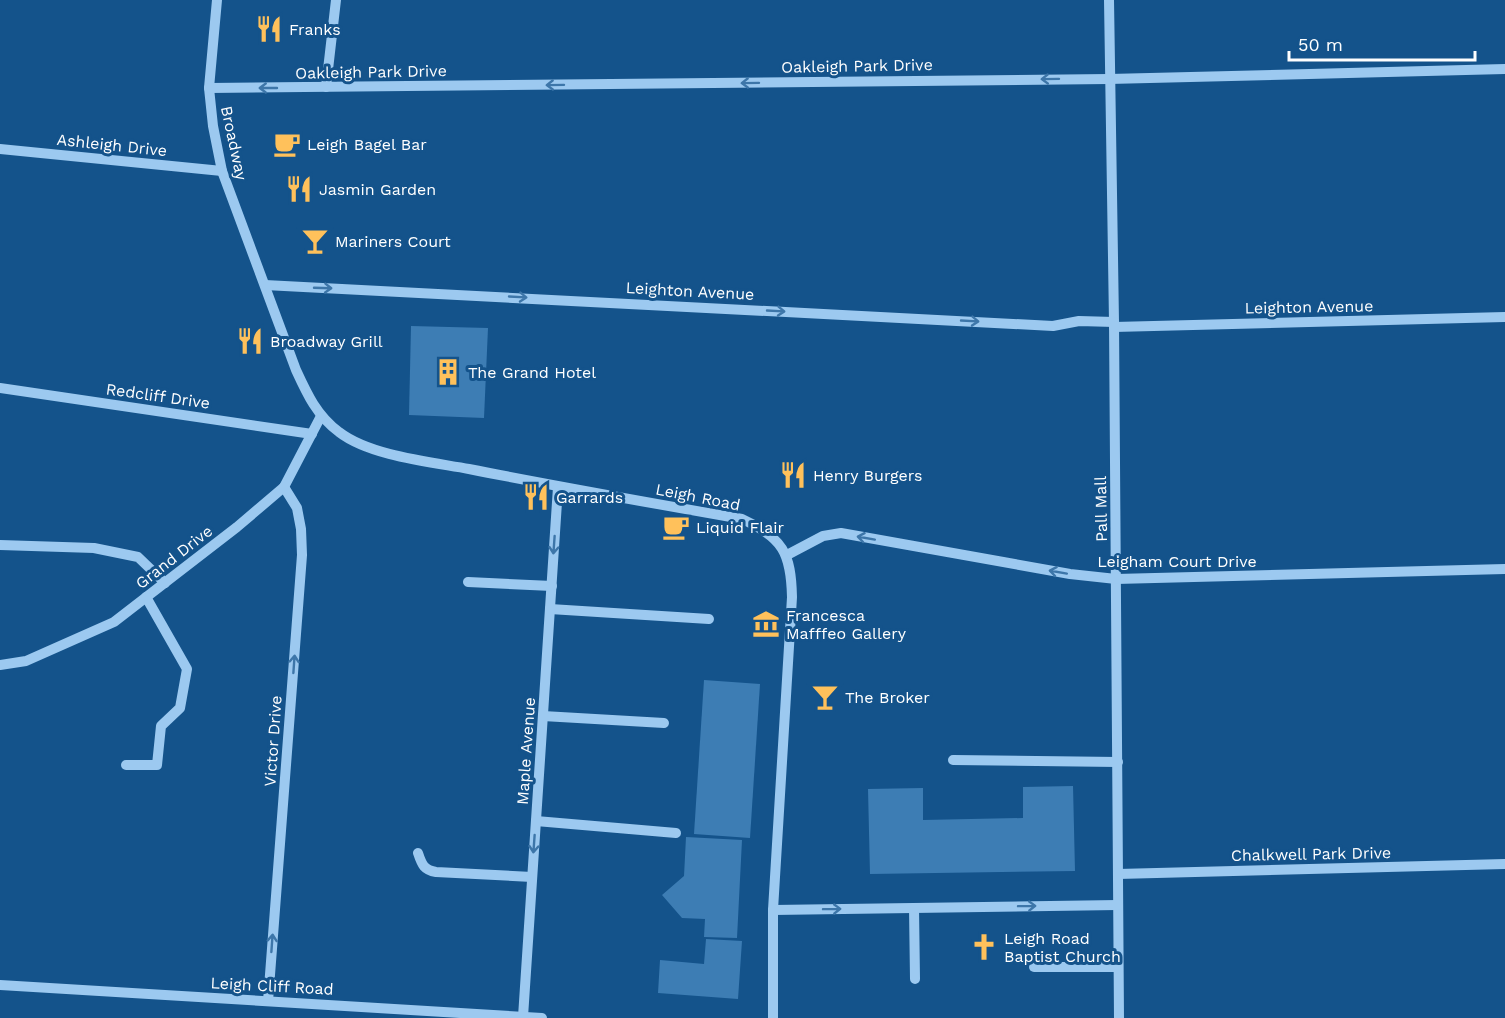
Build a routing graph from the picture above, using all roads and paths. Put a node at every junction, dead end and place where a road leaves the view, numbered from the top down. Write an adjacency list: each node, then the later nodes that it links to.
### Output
1 (217, 0): 7 (street, Broadway)
2 (336, 0): 6 (street)
3 (1108, 0): 5 (street, Pall Mall)
4 (1505, 69): 5 (street, Oakleigh Park Drive)
5 (1109, 79): 6 (street, Oakleigh Park Drive, one-way to 6); 12 (street, Pall Mall)
6 (326, 87): 7 (street, Oakleigh Park Drive, one-way to 7)
7 (209, 88): 9 (street, Broadway)
8 (0, 149): 9 (street, Ashleigh Drive)
9 (222, 171): 10 (street, Broadway)
10 (265, 285): 12 (street, Leighton Avenue, one-way to 12); 14 (street, Leigh Road)
11 (1505, 317): 12 (street, Leighton Avenue)
12 (1114, 324): 21 (street, Pall Mall)
13 (0, 388): 15 (street, Redcliff Drive)
14 (321, 416): 15 (street, Grand Drive); 17 (street, Leigh Road)
15 (312, 434): 16 (street, Grand Drive)
16 (284, 487): 23 (street, Grand Drive); 47 (street, Victor Drive, one-way to 16)
17 (558, 487): 19 (street, Leigh Road); 24 (street, Maple Avenue, one-way to 24)
18 (0, 545): 23 (street)
19 (787, 555): 21 (street, Leigham Court Drive, one-way to 19); 42 (street)
20 (1505, 569): 21 (street, Leigham Court Drive)
21 (1116, 579): 32 (street, Pall Mall)
22 (468, 582): 24 (street)
23 (165, 583): 25 (street, Grand Drive)
24 (552, 586): 26 (street, Maple Avenue)
25 (146, 597): 28 (street, Grand Drive); 33 (street)
26 (550, 609): 27 (street); 29 (street, Maple Avenue)
27 (709, 619)
28 (0, 665)
29 (543, 716): 30 (street); 34 (street, Maple Avenue)
30 (664, 723)
31 (953, 760): 32 (street)
32 (1118, 762): 38 (street, Pall Mall)
33 (126, 765)
34 (536, 821): 35 (street); 39 (street, Maple Avenue, one-way to 39)
35 (676, 833)
36 (418, 853): 39 (street)
37 (1505, 864): 38 (street, Chalkwell Park Drive)
38 (1118, 874): 40 (street, Pall Mall)
39 (532, 877): 48 (street, Maple Avenue)
40 (1118, 905): 41 (street, one-way to 40); 44 (street, Pall Mall)
41 (914, 908): 42 (street, one-way to 41); 45 (street)
42 (773, 910): 50 (street)
43 (1034, 967): 44 (street)
44 (1118, 967): 51 (street, Pall Mall)
45 (915, 979)
46 (0, 985): 47 (street, Leigh Cliff Road)
47 (268, 1001): 48 (street, Leigh Cliff Road)
48 (523, 1017): 49 (street, Leigh Cliff Road)
49 (542, 1018)
50 (773, 1018)
51 (1119, 1018)

